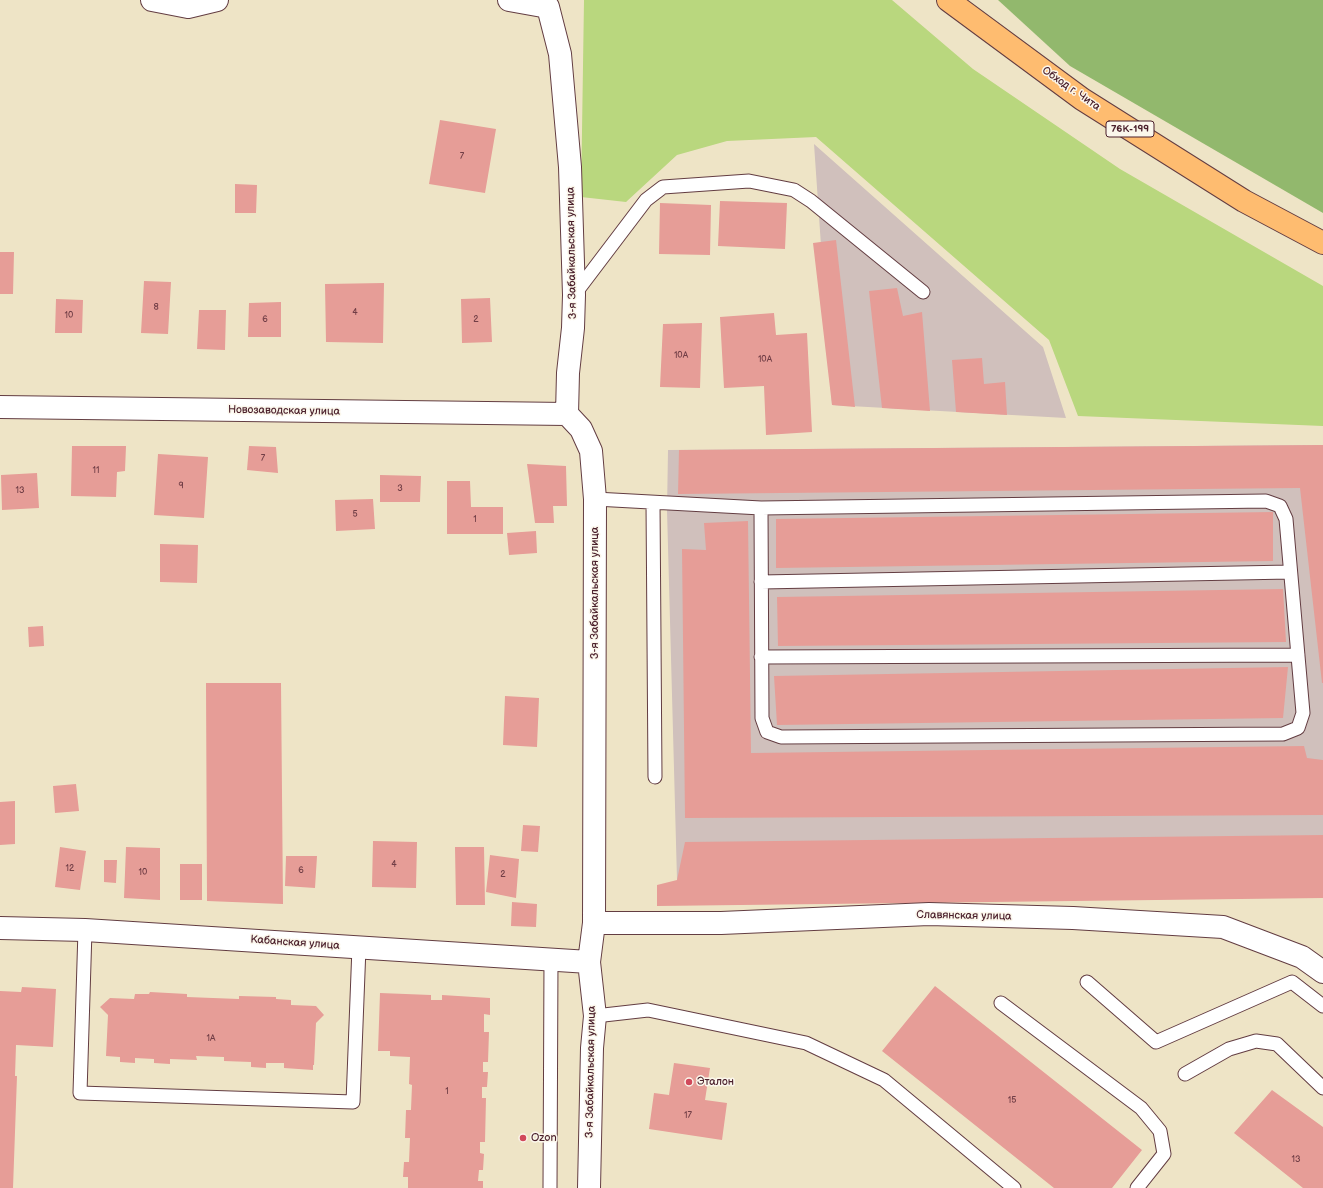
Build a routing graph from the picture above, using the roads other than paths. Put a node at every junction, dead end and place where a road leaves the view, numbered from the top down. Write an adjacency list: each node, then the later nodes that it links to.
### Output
1 (152, 0): 2 (street)
2 (217, 0)
3 (508, 0): 5 (street)
4 (948, 0): 6 (highway, Обход г. Чита / 76К-199)
5 (547, 3): 8 (street, 3-я Забайкальская улица)
6 (1323, 243)
7 (923, 292): 8 (lane)
8 (574, 295): 10 (street, 3-я Забайкальская улица)
9 (0, 407): 10 (street, Новозаводская улица)
10 (567, 414): 11 (street, 3-я Забайкальская улица)
11 (595, 499): 12 (lane); 19 (street, 3-я Забайкальская улица)
12 (653, 503): 13 (lane); 18 (lane)
13 (761, 508): 14 (lane); 15 (lane)
14 (1290, 572): 15 (lane); 16 (lane)
15 (761, 582): 17 (lane)
16 (1298, 655): 17 (lane); 17 (lane)
17 (762, 657)
18 (655, 777)
19 (594, 924): 24 (street, 3-я Забайкальская улица); 25 (street, Славянская улица)
20 (0, 928): 21 (street, Кабанская улица)
21 (85, 930): 22 (street, Кабанская улица); 22 (lane)
22 (359, 947): 23 (street, Кабанская улица)
23 (551, 960): 24 (street, Кабанская улица); 32 (lane)
24 (589, 962): 29 (street, 3-я Забайкальская улица)
25 (1323, 972)
26 (1088, 982): 28 (lane)
27 (1001, 1003): 35 (lane)
28 (1323, 1006)
29 (595, 1016): 33 (street, 3-я Забайкальская улица); 34 (lane)
30 (1185, 1074): 31 (lane)
31 (1323, 1088)
32 (550, 1188)
33 (589, 1188)
34 (1014, 1188)
35 (1137, 1188)

